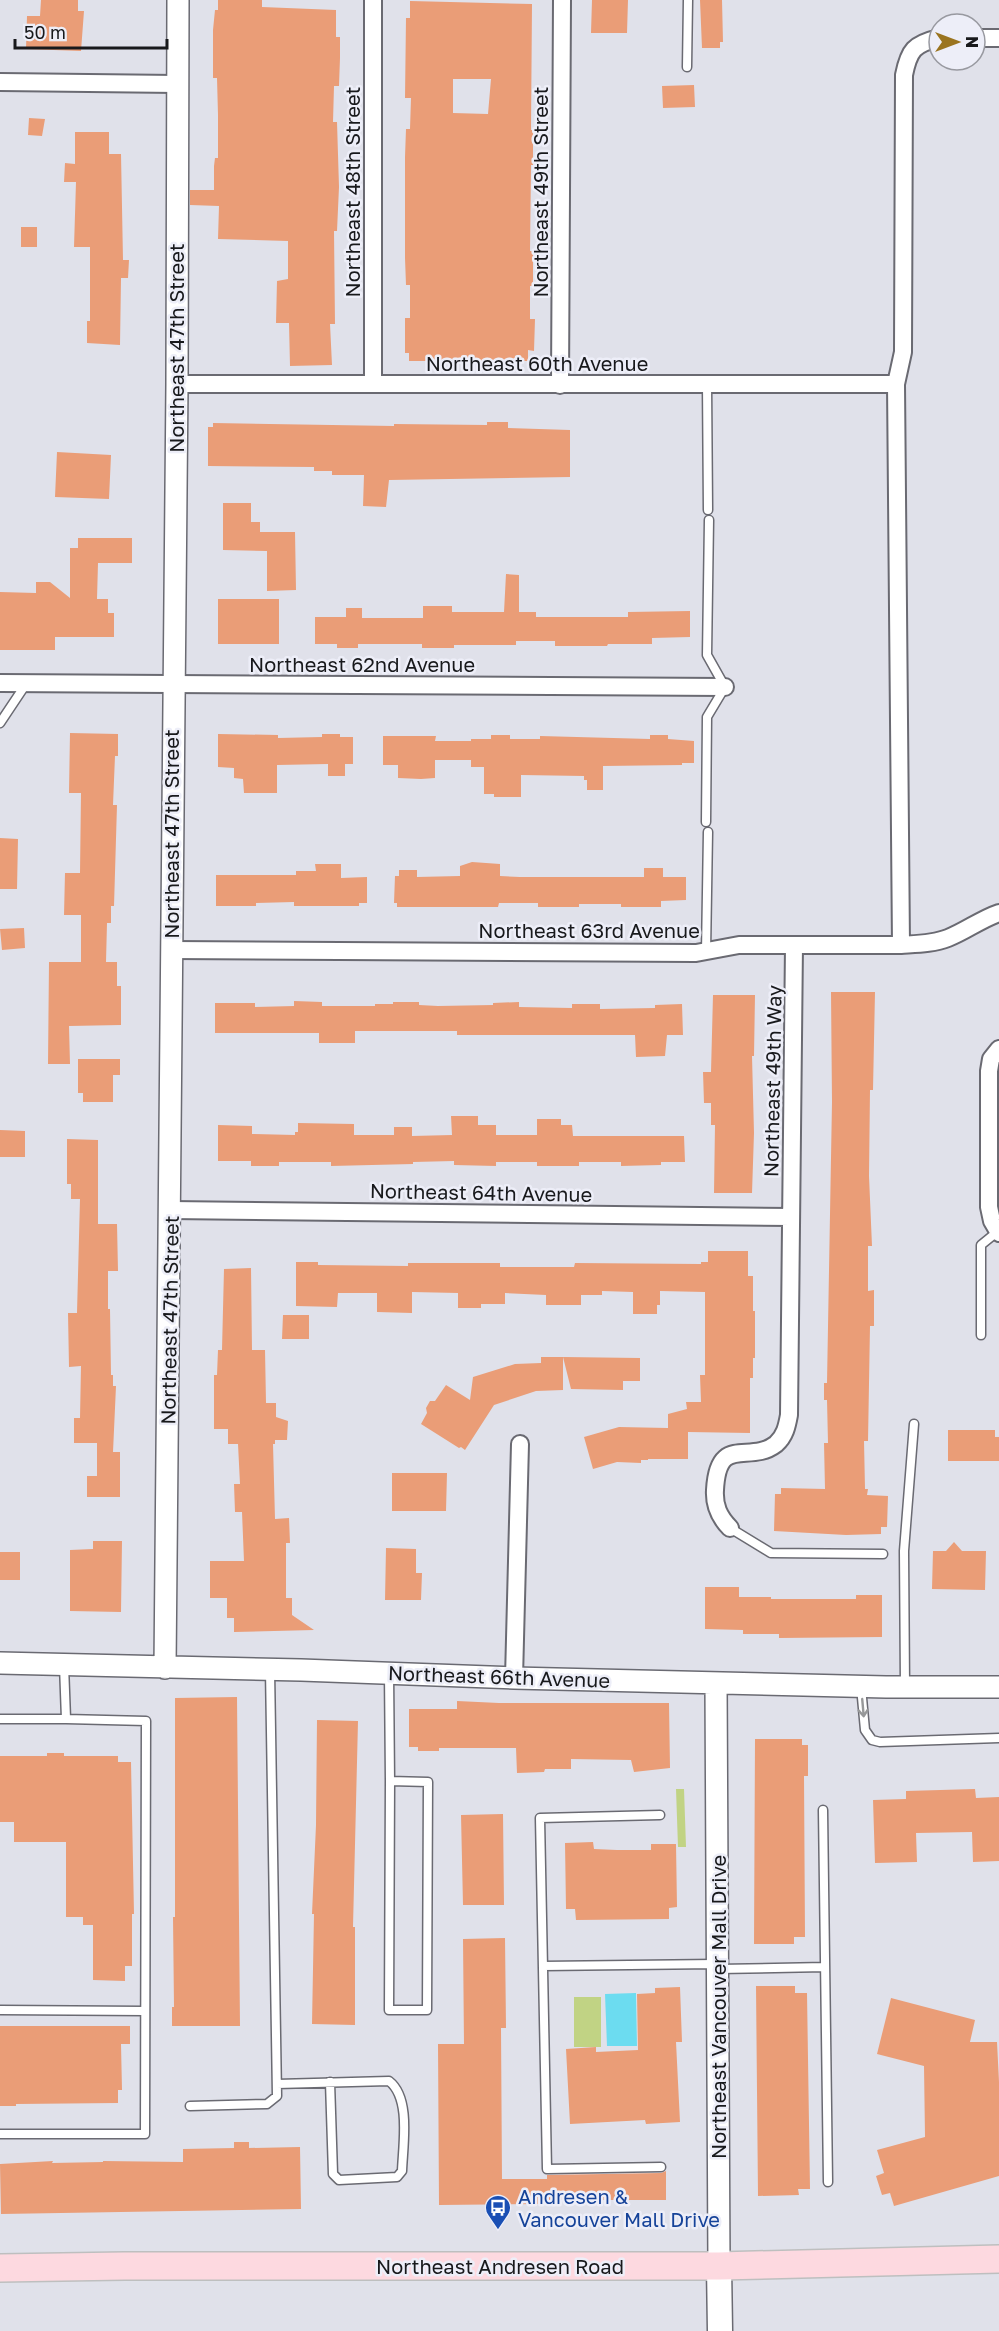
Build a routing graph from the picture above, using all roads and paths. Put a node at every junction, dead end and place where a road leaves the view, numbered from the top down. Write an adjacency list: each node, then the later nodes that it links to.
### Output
1 (178, 0): 8 (street, Northeast 47th Street)
2 (373, 0): 9 (street, Northeast 48th Street)
3 (562, 0): 13 (street, Northeast 49th Street)
4 (688, 0): 6 (lane)
5 (927, 41): 12 (street)
6 (687, 67)
7 (0, 81): 8 (street)
8 (177, 84): 10 (street, Northeast 47th Street)
9 (373, 383): 10 (street, Northeast 60th Avenue); 13 (street, Northeast 60th Avenue)
10 (177, 384): 18 (street, Northeast 47th Street)
11 (707, 384): 12 (street, Northeast 60th Avenue); 13 (street, Northeast 60th Avenue); 14 (lane)
12 (896, 384): 25 (street)
13 (560, 385)
14 (708, 510)
15 (709, 520): 19 (lane)
16 (0, 684): 17 (street, Northeast 62nd Avenue)
17 (26, 684): 18 (street, Northeast 62nd Avenue); 20 (lane)
18 (173, 684): 19 (street, Northeast 62nd Avenue); 26 (street, Northeast 47th Street)
19 (724, 687): 21 (lane)
20 (0, 723)
21 (706, 822)
22 (708, 832): 27 (lane)
23 (999, 913): 25 (street, Northeast 63rd Avenue)
24 (794, 945): 25 (street, Northeast 63rd Avenue); 27 (street, Northeast 63rd Avenue); 30 (street, Northeast 49th Way)
25 (901, 945)
26 (171, 950): 27 (street, Northeast 63rd Avenue); 29 (street, Northeast 47th Street)
27 (706, 952)
28 (999, 1048): 31 (street)
29 (170, 1210): 30 (street, Northeast 64th Avenue); 39 (street, Northeast 47th Street)
30 (791, 1217): 35 (street, Northeast 49th Way)
31 (998, 1233): 32 (lane)
32 (981, 1335)
33 (914, 1424): 45 (lane)
34 (520, 1444): 42 (street)
35 (730, 1528): 36 (lane)
36 (883, 1554)
37 (0, 1663): 38 (street, Northeast 66th Avenue)
38 (64, 1663): 39 (street, Northeast 66th Avenue); 48 (lane)
39 (165, 1668): 40 (street, Northeast 66th Avenue)
40 (270, 1669): 41 (street, Northeast 66th Avenue); 59 (lane)
41 (389, 1673): 42 (street, Northeast 66th Avenue); 50 (lane)
42 (514, 1678): 43 (street, Northeast 66th Avenue)
43 (716, 1683): 44 (street, Northeast 66th Avenue); 54 (street, Northeast Vancouver Mall Drive)
44 (861, 1686): 45 (street, Northeast 66th Avenue); 49 (lane, one-way to 49)
45 (905, 1687): 46 (street, Northeast 66th Avenue)
46 (999, 1687)
47 (0, 1719): 48 (lane)
48 (66, 1719): 57 (lane)
49 (999, 1738)
50 (390, 1781): 50 (lane)
51 (823, 1810): 55 (lane)
52 (660, 1815): 53 (lane)
53 (543, 1966): 54 (lane); 62 (lane)
54 (718, 1966): 55 (lane); 65 (street, Northeast Vancouver Mall Drive)
55 (825, 1967): 63 (lane)
56 (0, 2010): 57 (lane)
57 (145, 2011): 61 (lane)
58 (330, 2082): 58 (lane); 59 (lane)
59 (277, 2084): 60 (lane)
60 (190, 2106)
61 (0, 2134)
62 (661, 2167)
63 (828, 2182)
64 (999, 2259): 65 (main road, Northeast Andresen Road)
65 (720, 2266): 66 (main road, Northeast Andresen Road); 67 (main road, Northeast Vancouver Mall Drive)
66 (0, 2268)
67 (720, 2331)

